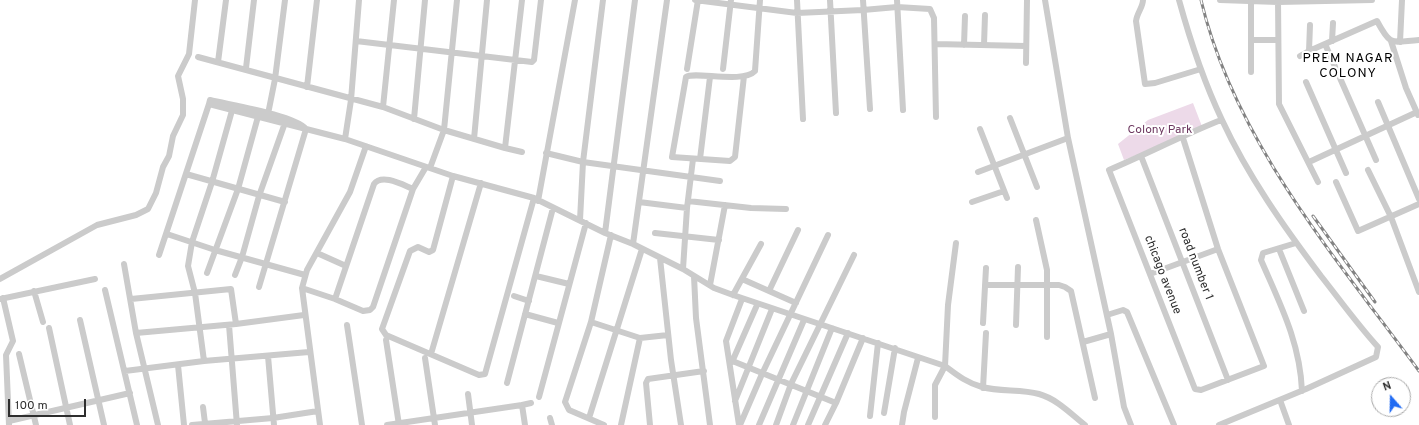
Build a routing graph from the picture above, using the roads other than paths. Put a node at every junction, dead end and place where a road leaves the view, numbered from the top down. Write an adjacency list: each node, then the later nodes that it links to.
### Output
1 (195, 0): 185 (street)
2 (226, 0): 64 (street)
3 (254, 0): 66 (street)
4 (285, 0): 73 (street)
5 (317, 0): 75 (street)
6 (359, 0): 47 (street)
7 (394, 0): 53 (street)
8 (425, 0): 57 (street)
9 (457, 0): 59 (street)
10 (487, 0): 60 (street)
11 (522, 0): 63 (street)
12 (541, 0): 63 (street)
13 (575, 0): 105 (street)
14 (603, 0): 111 (street)
15 (635, 0): 113 (street)
16 (667, 0): 117 (street)
17 (697, 0): 34 (street); 67 (street)
18 (760, 0): 36 (street)
19 (797, 0): 39 (street)
20 (830, 0): 38 (street)
21 (863, 0): 37 (street)
22 (897, 0): 35 (street)
23 (1027, 0): 56 (street)
24 (1045, 0): 99 (street)
25 (1143, 0): 69 (street)
26 (1179, 0): 69 (street)
27 (1220, 0): 28 (street)
28 (1251, 0): 32 (street); 44 (street)
29 (1343, 0): 30 (street); 33 (street)
30 (1372, 0)
31 (1402, 0): 50 (street)
32 (1278, 1): 33 (street); 45 (street)
33 (1311, 1)
34 (730, 2): 36 (street); 68 (street)
35 (897, 7): 37 (street); 51 (street); 81 (street)
36 (759, 9): 39 (street); 71 (street)
37 (863, 10): 38 (street); 80 (street)
38 (830, 12): 39 (street); 82 (street)
39 (797, 13): 87 (street)
40 (985, 15): 55 (street)
41 (965, 16): 54 (street)
42 (1333, 23): 48 (street)
43 (1310, 25): 58 (street)
44 (1251, 40): 45 (street); 70 (street)
45 (1278, 40): 112 (street)
46 (1419, 40): 50 (street)
47 (356, 41): 53 (street); 76 (street)
48 (1332, 41): 49 (street); 52 (street)
49 (1391, 41): 50 (street); 85 (street)
50 (1400, 42)
51 (935, 44): 54 (street); 86 (street)
52 (1325, 44): 58 (street); 97 (street)
53 (390, 45): 57 (street); 78 (street)
54 (964, 45): 55 (street)
55 (984, 46): 56 (street)
56 (1026, 46): 65 (street)
57 (420, 49): 59 (street); 89 (street)
58 (1309, 51): 61 (street)
59 (452, 53): 60 (street); 95 (street)
60 (480, 55): 63 (street); 100 (street)
61 (1300, 56)
62 (198, 57): 64 (street)
63 (514, 60): 102 (street)
64 (218, 62): 66 (street)
65 (1026, 63)
66 (246, 68): 73 (street)
67 (687, 69)
68 (724, 69)
69 (1201, 69): 90 (street)
70 (1251, 72)
71 (744, 76): 72 (street); 109 (street)
72 (710, 77): 108 (street); 109 (street)
73 (275, 78): 75 (street); 84 (street)
74 (1306, 82): 103 (street)
75 (307, 86): 76 (street)
76 (351, 100): 78 (street); 98 (street)
77 (1378, 102): 92 (street)
78 (383, 107): 89 (street)
79 (233, 108): 83 (street); 120 (street); 124 (street)
80 (870, 109)
81 (903, 110)
82 (836, 113)
83 (259, 114): 84 (street); 91 (street); 129 (street)
84 (268, 114): 91 (street)
85 (1418, 114): 92 (street)
86 (936, 117)
87 (803, 118)
88 (1010, 118): 106 (street)
89 (414, 119): 95 (street)
90 (1221, 120): 96 (street); 158 (street)
91 (285, 121): 93 (street); 132 (street)
92 (1388, 126): 97 (street); 134 (street)
93 (306, 129): 98 (street); 137 (street)
94 (980, 129): 114 (street)
95 (444, 130): 100 (street); 115 (street)
96 (1182, 136): 107 (street); 163 (street)
97 (1365, 136): 103 (street); 110 (street)
98 (345, 138): 101 (street)
99 (1068, 138): 106 (street); 214 (street)
100 (474, 139): 102 (street)
101 (366, 146): 115 (street); 165 (street)
102 (505, 148): 104 (street)
103 (1336, 150): 112 (street); 119 (street)
104 (522, 152)
105 (546, 154): 111 (street); 135 (street)
106 (1024, 154): 114 (street); 128 (street)
107 (1141, 156): 170 (street, road number 1); 180 (street, chicago avenue)
108 (693, 159): 109 (street); 122 (street)
109 (700, 159)
110 (1376, 160)
111 (583, 162): 113 (street); 146 (street)
112 (1309, 162): 125 (street)
113 (613, 166): 117 (street); 152 (street)
114 (994, 166): 118 (street); 131 (street)
115 (428, 167): 121 (street); 130 (street)
116 (1368, 170): 145 (street)
117 (643, 171): 122 (street); 138 (street)
118 (978, 172)
119 (1346, 173)
120 (186, 174): 124 (street); 151 (street)
121 (452, 176): 127 (street); 245 (street)
122 (691, 178): 123 (street); 136 (street)
123 (720, 181)
124 (212, 182): 129 (street); 156 (street)
125 (1318, 182)
126 (1336, 182): 145 (street)
127 (481, 183): 135 (street); 245 (street)
128 (1037, 187)
129 (238, 189): 132 (street); 164 (street)
130 (413, 189): 173 (street); 204 (street)
131 (1004, 190): 133 (street); 139 (street)
132 (259, 196): 137 (street); 168 (street)
133 (1007, 198)
134 (1419, 199)
135 (536, 200): 142 (street); 245 (street)
136 (688, 201): 141 (street); 143 (street)
137 (285, 202): 172 (street)
138 (639, 202): 143 (street); 159 (street)
139 (972, 202)
140 (1419, 204): 145 (street)
141 (725, 205): 144 (street); 155 (street)
142 (553, 208): 146 (street); 183 (street)
143 (687, 208): 154 (street)
144 (786, 209)
145 (1391, 217): 178 (street)
146 (580, 220): 148 (street)
147 (1036, 220): 190 (street)
148 (586, 223): 152 (street); 188 (street)
149 (798, 230): 197 (street)
150 (655, 233): 154 (street)
151 (167, 234): 156 (street); 167 (street)
152 (608, 234): 159 (street); 218 (street)
153 (828, 235): 207 (street)
154 (685, 236): 155 (street); 177 (street)
155 (719, 240): 191 (street)
156 (192, 242): 164 (street); 199 (street)
157 (956, 243): 251 (street)
158 (1296, 243): 161 (street); 264 (street)
159 (633, 244): 162 (street)
160 (761, 244): 187 (street)
161 (1279, 248): 210 (street); 264 (street)
162 (642, 249): 169 (street); 229 (street)
163 (1218, 249): 170 (street); 259 (street)
164 (214, 250): 168 (street); 179 (street)
165 (316, 253): 173 (street); 182 (street)
166 (854, 254): 224 (street)
167 (159, 255)
168 (242, 257): 172 (street); 181 (street)
169 (660, 258): 177 (street); 234 (street)
170 (1183, 262): 180 (street); 259 (street, road number 1)
171 (124, 264): 203 (street)
172 (267, 264): 182 (street); 193 (street)
173 (346, 266): 204 (street)
174 (1419, 266): 178 (street)
175 (1018, 267): 189 (street)
176 (986, 268): 192 (street)
177 (683, 269): 184 (street)
178 (1412, 269): 198 (street)
179 (206, 273)
180 (1150, 274): 259 (street, chicago avenue)
181 (235, 275)
182 (305, 275): 194 (street)
183 (536, 276): 188 (street); 206 (street)
184 (694, 276): 191 (street); 255 (street)
185 (0, 279)
186 (95, 279): 196 (street)
187 (742, 279): 197 (street); 200 (street)
188 (568, 284): 219 (street)
189 (1017, 285): 190 (street); 192 (street); 225 (street)
190 (1048, 285): 235 (street); 239 (street)
191 (710, 286): 200 (street)
192 (985, 286): 220 (street)
193 (259, 287)
194 (302, 288): 204 (street); 212 (street)
195 (106, 290): 254 (street)
196 (34, 291): 202 (street); 217 (street)
197 (769, 291): 207 (street)
198 (1419, 292)
199 (196, 293): 203 (street); 221 (street); 227 (street)
200 (733, 295): 205 (street)
201 (514, 296): 206 (street)
202 (1, 298): 287 (street)
203 (131, 299): 230 (street)
204 (334, 299)
205 (742, 299): 208 (street); 249 (street)
206 (529, 301): 211 (street)
207 (796, 303): 213 (street)
208 (757, 305): 209 (street); 249 (street)
209 (772, 309): 213 (street); 253 (street)
210 (1304, 311)
211 (525, 314): 219 (street); 260 (street)
212 (304, 315): 221 (street); 242 (street)
213 (790, 315): 216 (street); 257 (street)
214 (1107, 315): 233 (street); 318 (street)
215 (80, 320): 271 (street)
216 (804, 320): 224 (street); 258 (street)
217 (43, 322)
218 (591, 322): 229 (street); 285 (street)
219 (558, 323): 268 (street)
220 (983, 323)
221 (236, 324): 222 (street)
222 (229, 325): 227 (street); 247 (street)
223 (347, 325): 299 (street)
224 (821, 325): 228 (street); 261 (street)
225 (1016, 325)
226 (49, 328): 277 (street)
227 (199, 328): 230 (street); 248 (street)
228 (832, 328): 231 (street); 263 (street)
229 (618, 331): 236 (street); 285 (street)
230 (136, 333): 252 (street)
231 (848, 333): 237 (street); 267 (street)
232 (986, 333): 262 (street)
233 (1112, 334): 239 (street); 317 (street)
234 (668, 335): 236 (street); 256 (street)
235 (1048, 337)
236 (640, 338): 305 (street)
237 (863, 338): 240 (street); 274 (street)
238 (386, 340): 290 (street)
239 (1083, 342): 269 (street)
240 (878, 344): 241 (street); 282 (street)
241 (895, 348): 246 (street); 280 (street)
242 (309, 352): 244 (street); 278 (street)
243 (19, 354): 281 (street)
244 (268, 356): 247 (street); 286 (street)
245 (428, 356): 284 (street)
246 (918, 358): 251 (street); 315 (street)
247 (232, 359): 248 (street); 289 (street)
248 (204, 361): 250 (street)
249 (731, 361): 253 (street); 272 (street)
250 (178, 364): 252 (street); 296 (street)
251 (945, 366): 262 (street); 283 (street)
252 (144, 368): 254 (street); 295 (street)
253 (748, 368): 257 (street); 272 (street)
254 (125, 371): 265 (street)
255 (704, 371): 256 (street); 308 (street)
256 (673, 374): 306 (street); 307 (street)
257 (762, 374): 258 (street); 309 (street)
258 (777, 379): 261 (street); 310 (street)
259 (1228, 380)
260 (507, 383)
261 (791, 384): 263 (street); 311 (street)
262 (984, 388): 316 (street)
263 (808, 391): 267 (street); 312 (street)
264 (1302, 391): 270 (street)
265 (130, 393): 271 (street); 294 (street)
266 (468, 394): 279 (street)
267 (820, 396): 274 (street); 313 (street)
268 (539, 397)
269 (1095, 398)
270 (1280, 400): 319 (street); 320 (street)
271 (98, 401): 277 (street); 293 (street)
272 (735, 402): 309 (street)
273 (531, 403): 275 (street)
274 (836, 403): 314 (street)
275 (522, 405): 279 (street); 303 (street)
276 (203, 407): 288 (street)
277 (66, 408): 281 (street); 292 (street)
278 (318, 412): 286 (street); 298 (street)
279 (470, 412): 284 (street); 302 (street)
280 (884, 413)
281 (34, 415): 287 (street); 291 (street)
282 (870, 416)
283 (935, 417)
284 (434, 418): 290 (street); 301 (street)
285 (593, 421): 304 (street)
286 (273, 422): 289 (street)
287 (9, 423)
288 (205, 423): 289 (street); 297 (street)
289 (237, 423)
290 (399, 424): 300 (street)
291 (36, 425)
292 (70, 425)
293 (104, 425)
294 (137, 425)
295 (158, 425)
296 (184, 425)
297 (192, 425)
298 (320, 425)
299 (362, 425)
300 (387, 425)
301 (435, 425)
302 (472, 425)
303 (525, 425)
304 (604, 425)
305 (621, 425)
306 (650, 425)
307 (681, 425)
308 (710, 425)
309 (739, 425)
310 (759, 425)
311 (776, 425)
312 (793, 425)
313 (808, 425)
314 (825, 425)
315 (902, 425)
316 (1085, 425)
317 (1131, 425)
318 (1174, 425)
319 (1220, 425)
320 (1289, 425)

